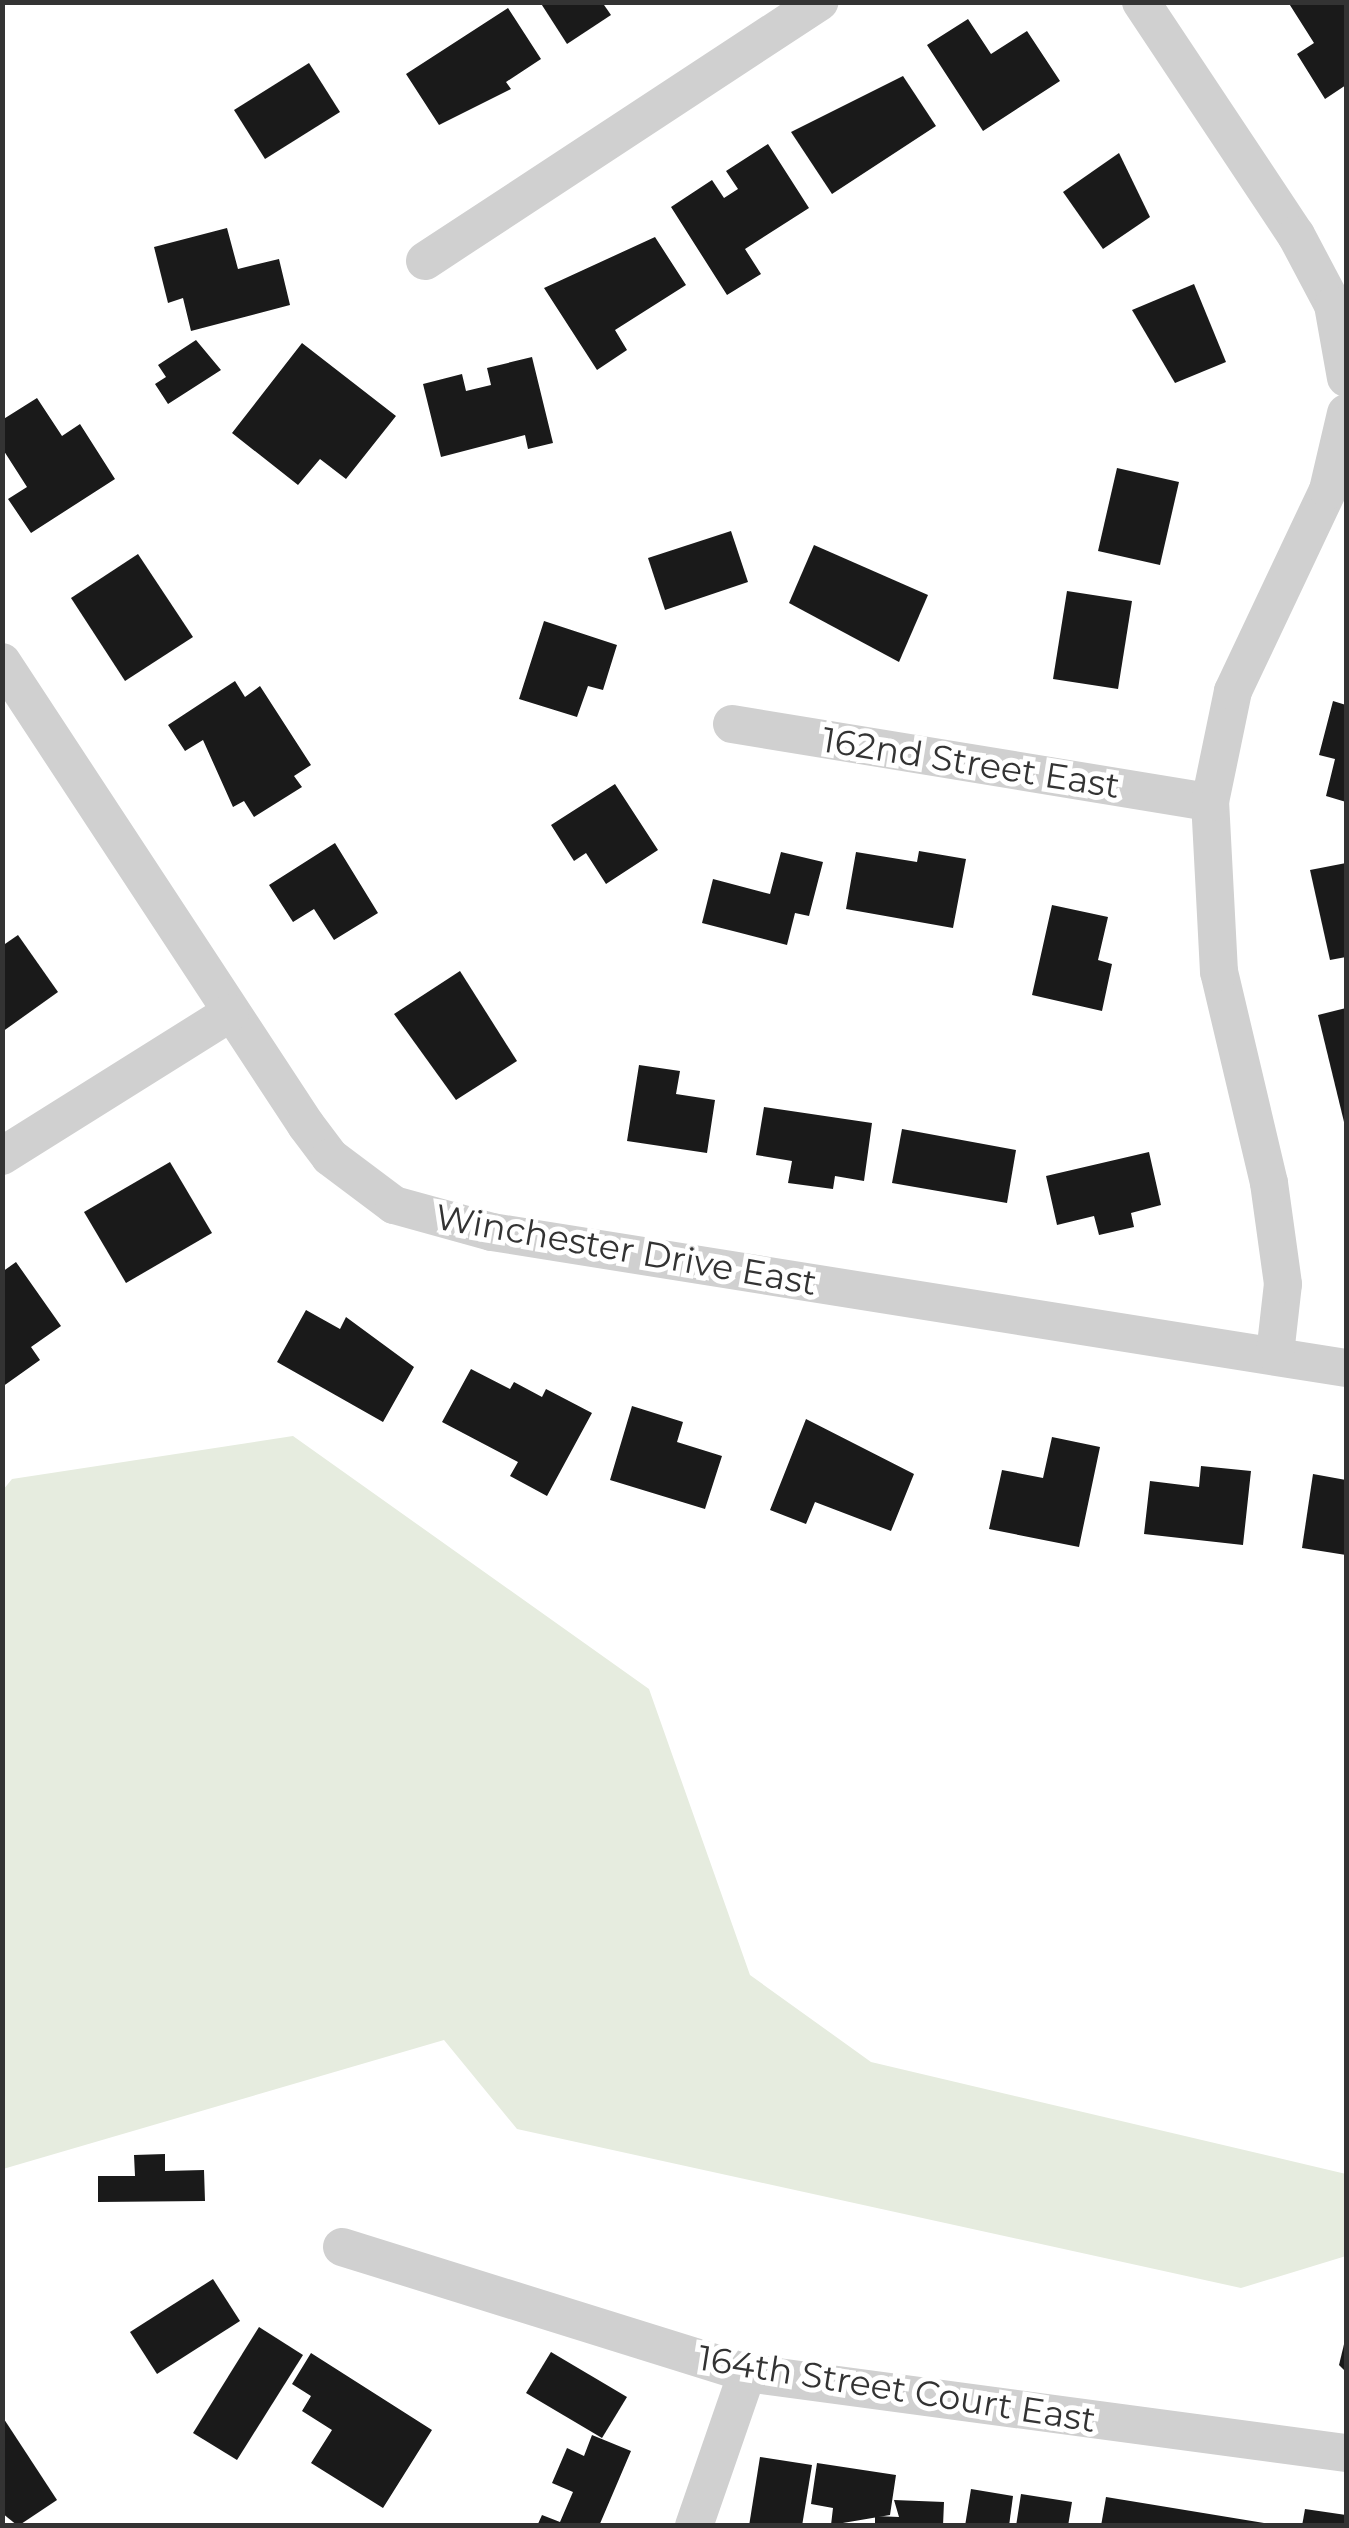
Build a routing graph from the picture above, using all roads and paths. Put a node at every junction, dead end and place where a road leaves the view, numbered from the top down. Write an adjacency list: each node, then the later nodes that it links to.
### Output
1 (820, 2): 3 (street)
2 (1141, 2): 4 (street)
3 (425, 261)
4 (1346, 378)
5 (1346, 413): 8 (street)
6 (2, 662): 9 (street, Winchester Drive East)
7 (732, 724): 8 (street, 162nd Street East)
8 (1210, 802): 11 (street)
9 (230, 1014): 10 (street); 11 (street, Winchester Drive East)
10 (2, 1156)
11 (1275, 1354): 12 (street, Winchester Drive East)
12 (1346, 1368)
13 (342, 2247): 14 (street, 164th Street Court East)
14 (746, 2373): 15 (street, 164th Street Court East); 16 (street)
15 (1346, 2452)
16 (694, 2526)

